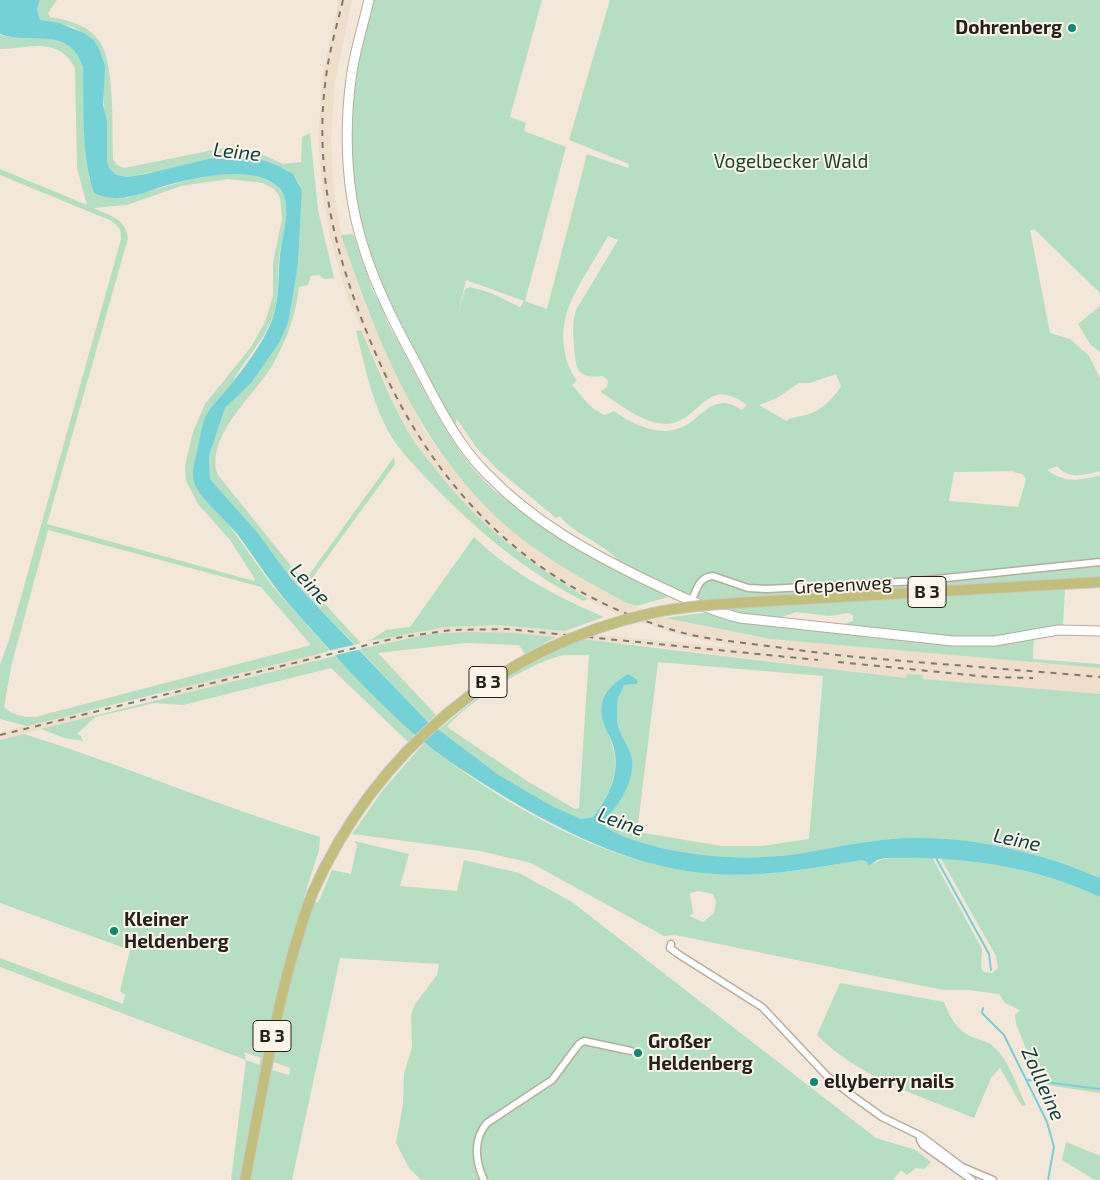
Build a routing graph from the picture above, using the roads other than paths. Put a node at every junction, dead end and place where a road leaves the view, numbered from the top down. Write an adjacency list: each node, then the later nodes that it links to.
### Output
1 (369, 0): 4 (street)
2 (1100, 562): 4 (street, Grepenweg)
3 (1100, 582): 9 (main road, B 3, bridge)
4 (692, 602): 5 (street)
5 (1100, 631)
6 (671, 944): 8 (street)
7 (630, 1051): 10 (street)
8 (921, 1136): 11 (street); 12 (street)
9 (245, 1180)
10 (484, 1180)
11 (972, 1180)
12 (993, 1180)

